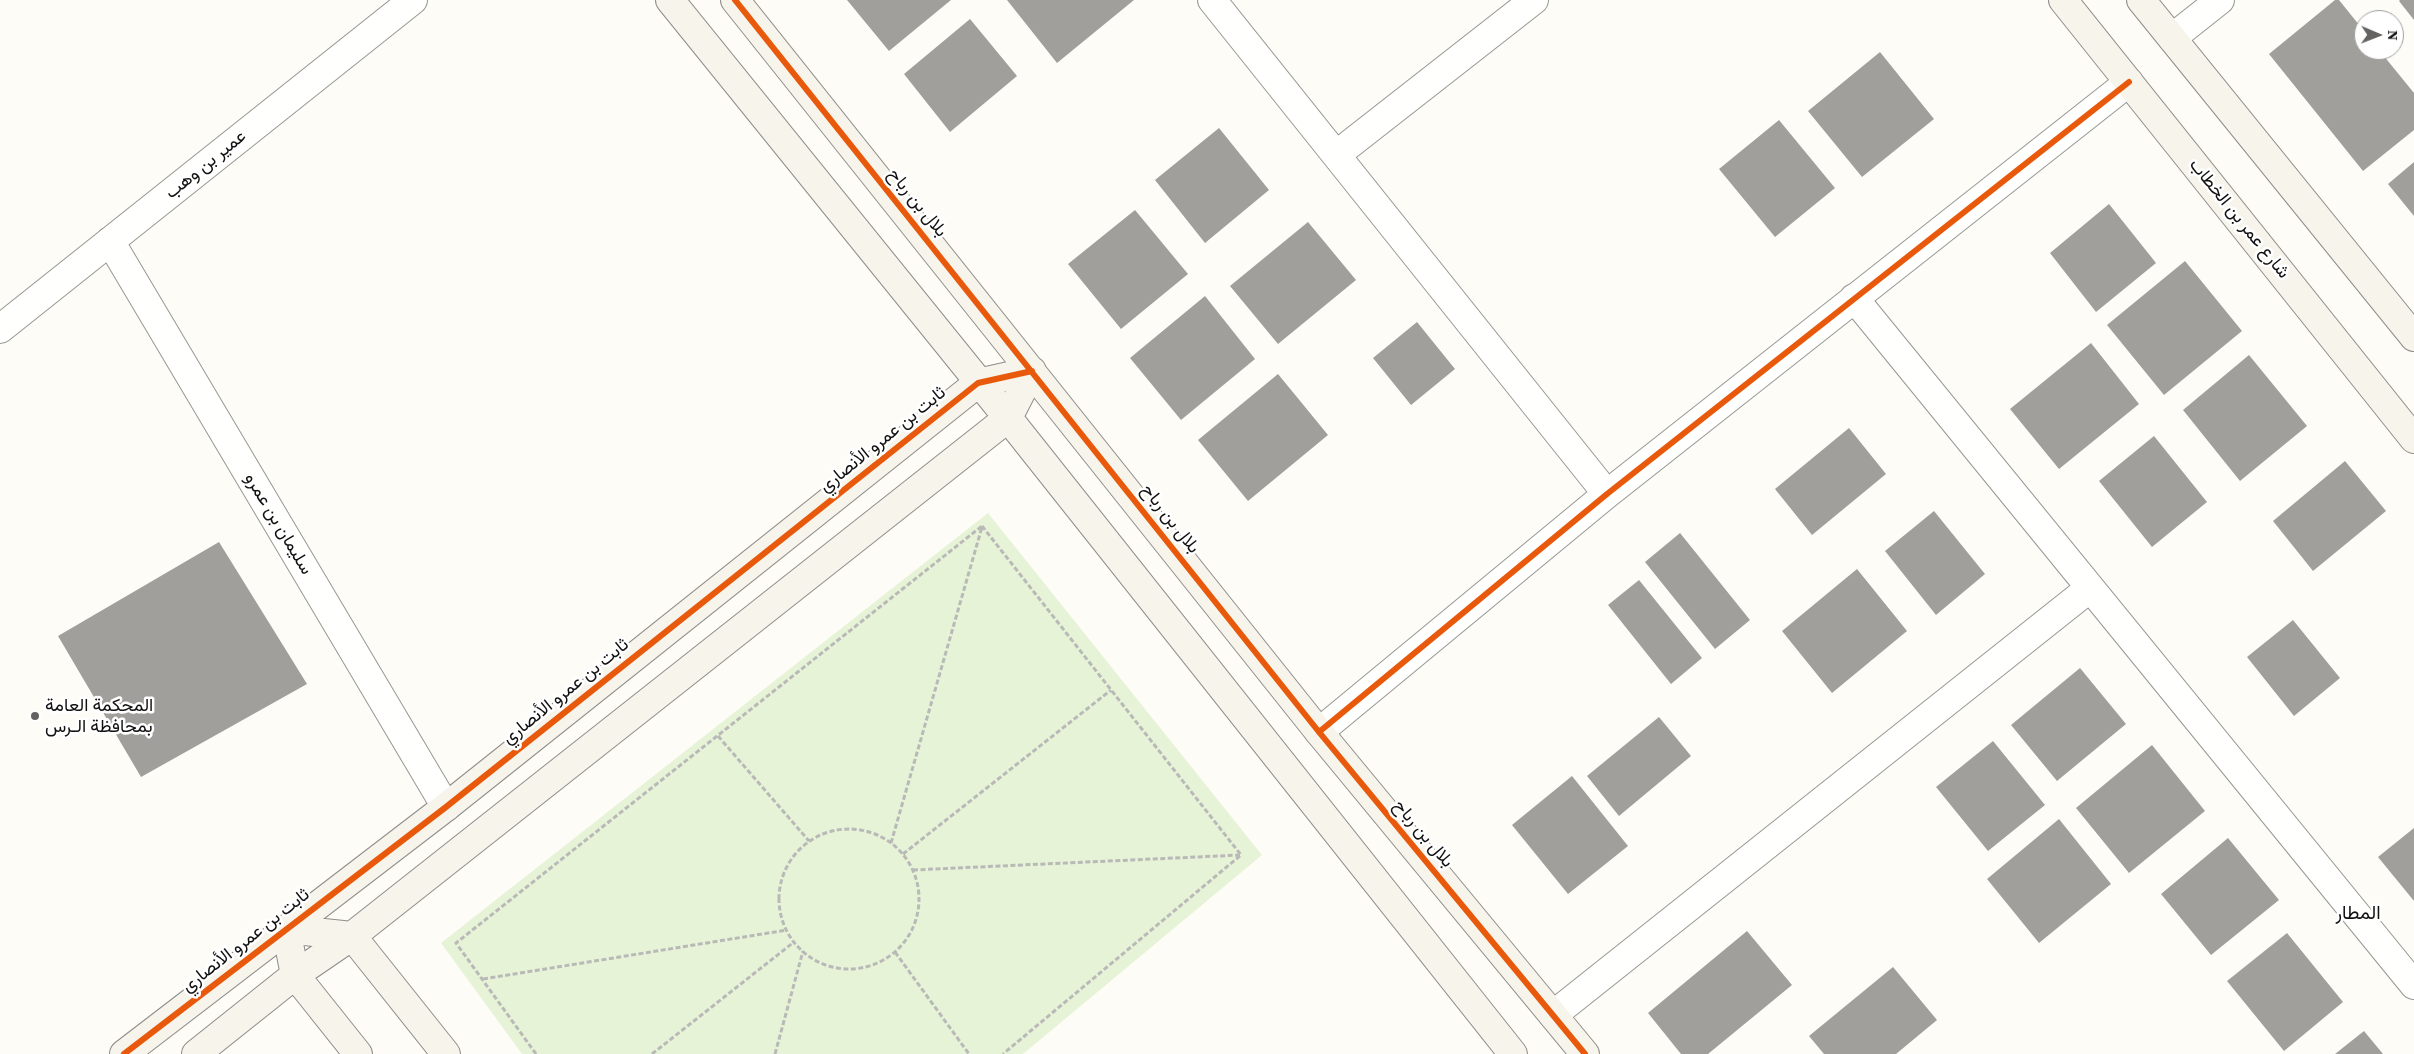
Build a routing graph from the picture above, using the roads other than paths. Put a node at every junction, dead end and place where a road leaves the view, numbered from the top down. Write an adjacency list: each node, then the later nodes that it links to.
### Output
1 (413, 0): 12 (street, عمير بن وهب)
2 (670, 0): 17 (street)
3 (735, 0): 16 (street, بلال بن رباح)
4 (1212, 0): 11 (street)
5 (1534, 0): 11 (street)
6 (2063, 0): 10 (street, شارع عمر بن الخطاب)
7 (2141, 0): 9 (street)
8 (2220, 0): 9 (street)
9 (2172, 38): 15 (street)
10 (2129, 82): 13 (street); 19 (street, شارع عمر بن الخطاب)
11 (1336, 155): 20 (street)
12 (110, 241): 14 (street, عمير بن وهب); 23 (street, سليمان بن عمرو)
13 (1854, 298): 20 (street); 21 (street)
14 (0, 329)
15 (2414, 337)
16 (1032, 371): 17 (street, ثابت بن عمرو الأنصاري); 18 (street); 22 (street, بلال بن رباح)
17 (978, 383): 18 (street); 23 (street, ثابت بن عمرو الأنصاري)
18 (1008, 418): 25 (street); 33 (street)
19 (2413, 433)
20 (1607, 494): 22 (street)
21 (2090, 588): 27 (street); 28 (street)
22 (1319, 732): 28 (street, بلال بن رباح)
23 (446, 807): 24 (street, ثابت بن عمرو الأنصاري)
24 (286, 928): 25 (street); 26 (street); 29 (street, ثابت بن عمرو الأنصاري)
25 (352, 936): 26 (street); 32 (street)
26 (295, 975): 30 (street); 31 (street)
27 (2414, 985)
28 (1553, 1015): 34 (street, بلال بن رباح)
29 (124, 1054)
30 (196, 1054)
31 (358, 1054)
32 (446, 1054)
33 (1513, 1054)
34 (1585, 1054)

